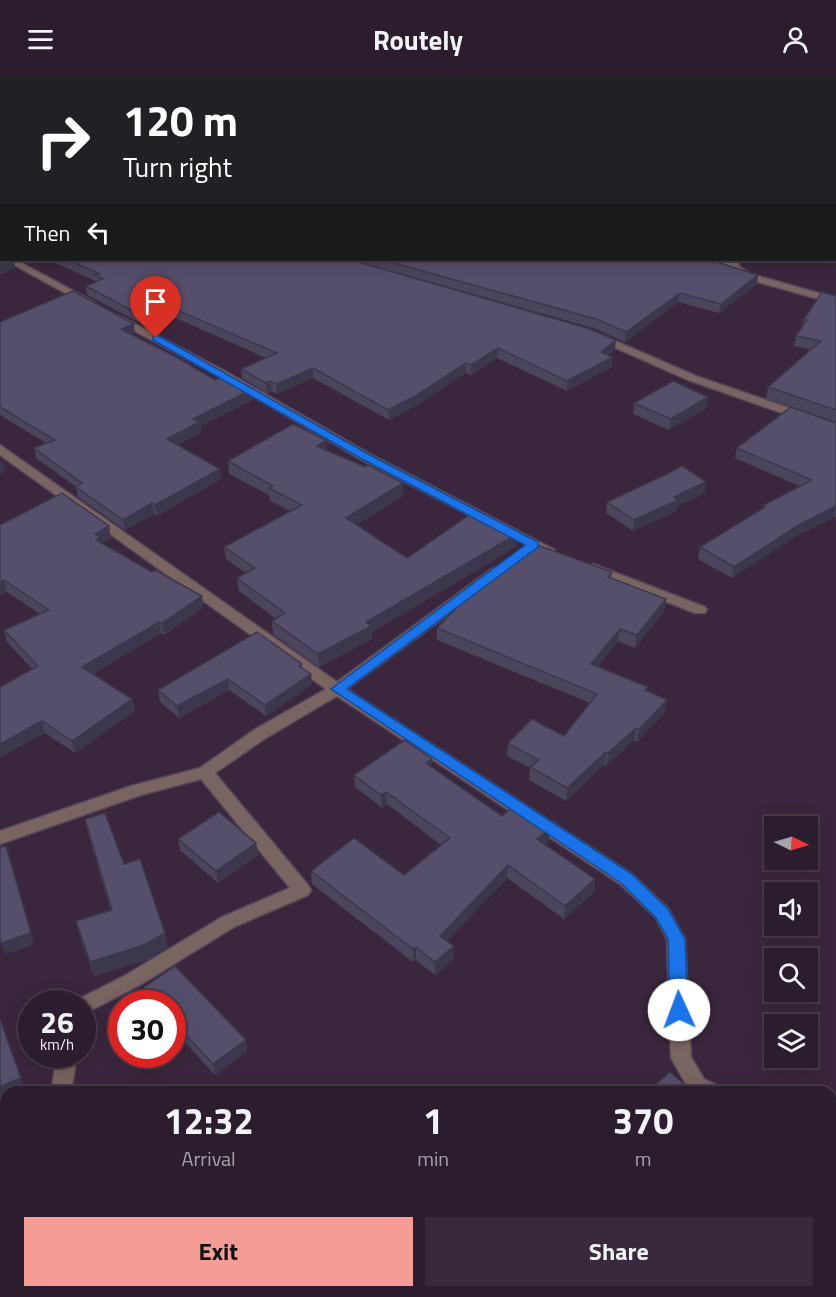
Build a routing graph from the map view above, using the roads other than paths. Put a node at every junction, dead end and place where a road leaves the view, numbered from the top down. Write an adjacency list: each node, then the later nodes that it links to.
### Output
1 (12, 261): 7 (street)
2 (734, 261): 3 (street)
3 (836, 301)
4 (591, 333): 5 (street)
5 (836, 428)
6 (0, 449): 11 (street)
7 (556, 553)
8 (578, 562): 10 (street)
9 (506, 565): 11 (street)
10 (700, 610)
11 (338, 689): 12 (street); 17 (street)
12 (205, 772): 13 (street); 14 (street)
13 (0, 838)
14 (96, 1000)
15 (65, 1068): 16 (street)
16 (62, 1086)
17 (700, 1086)

